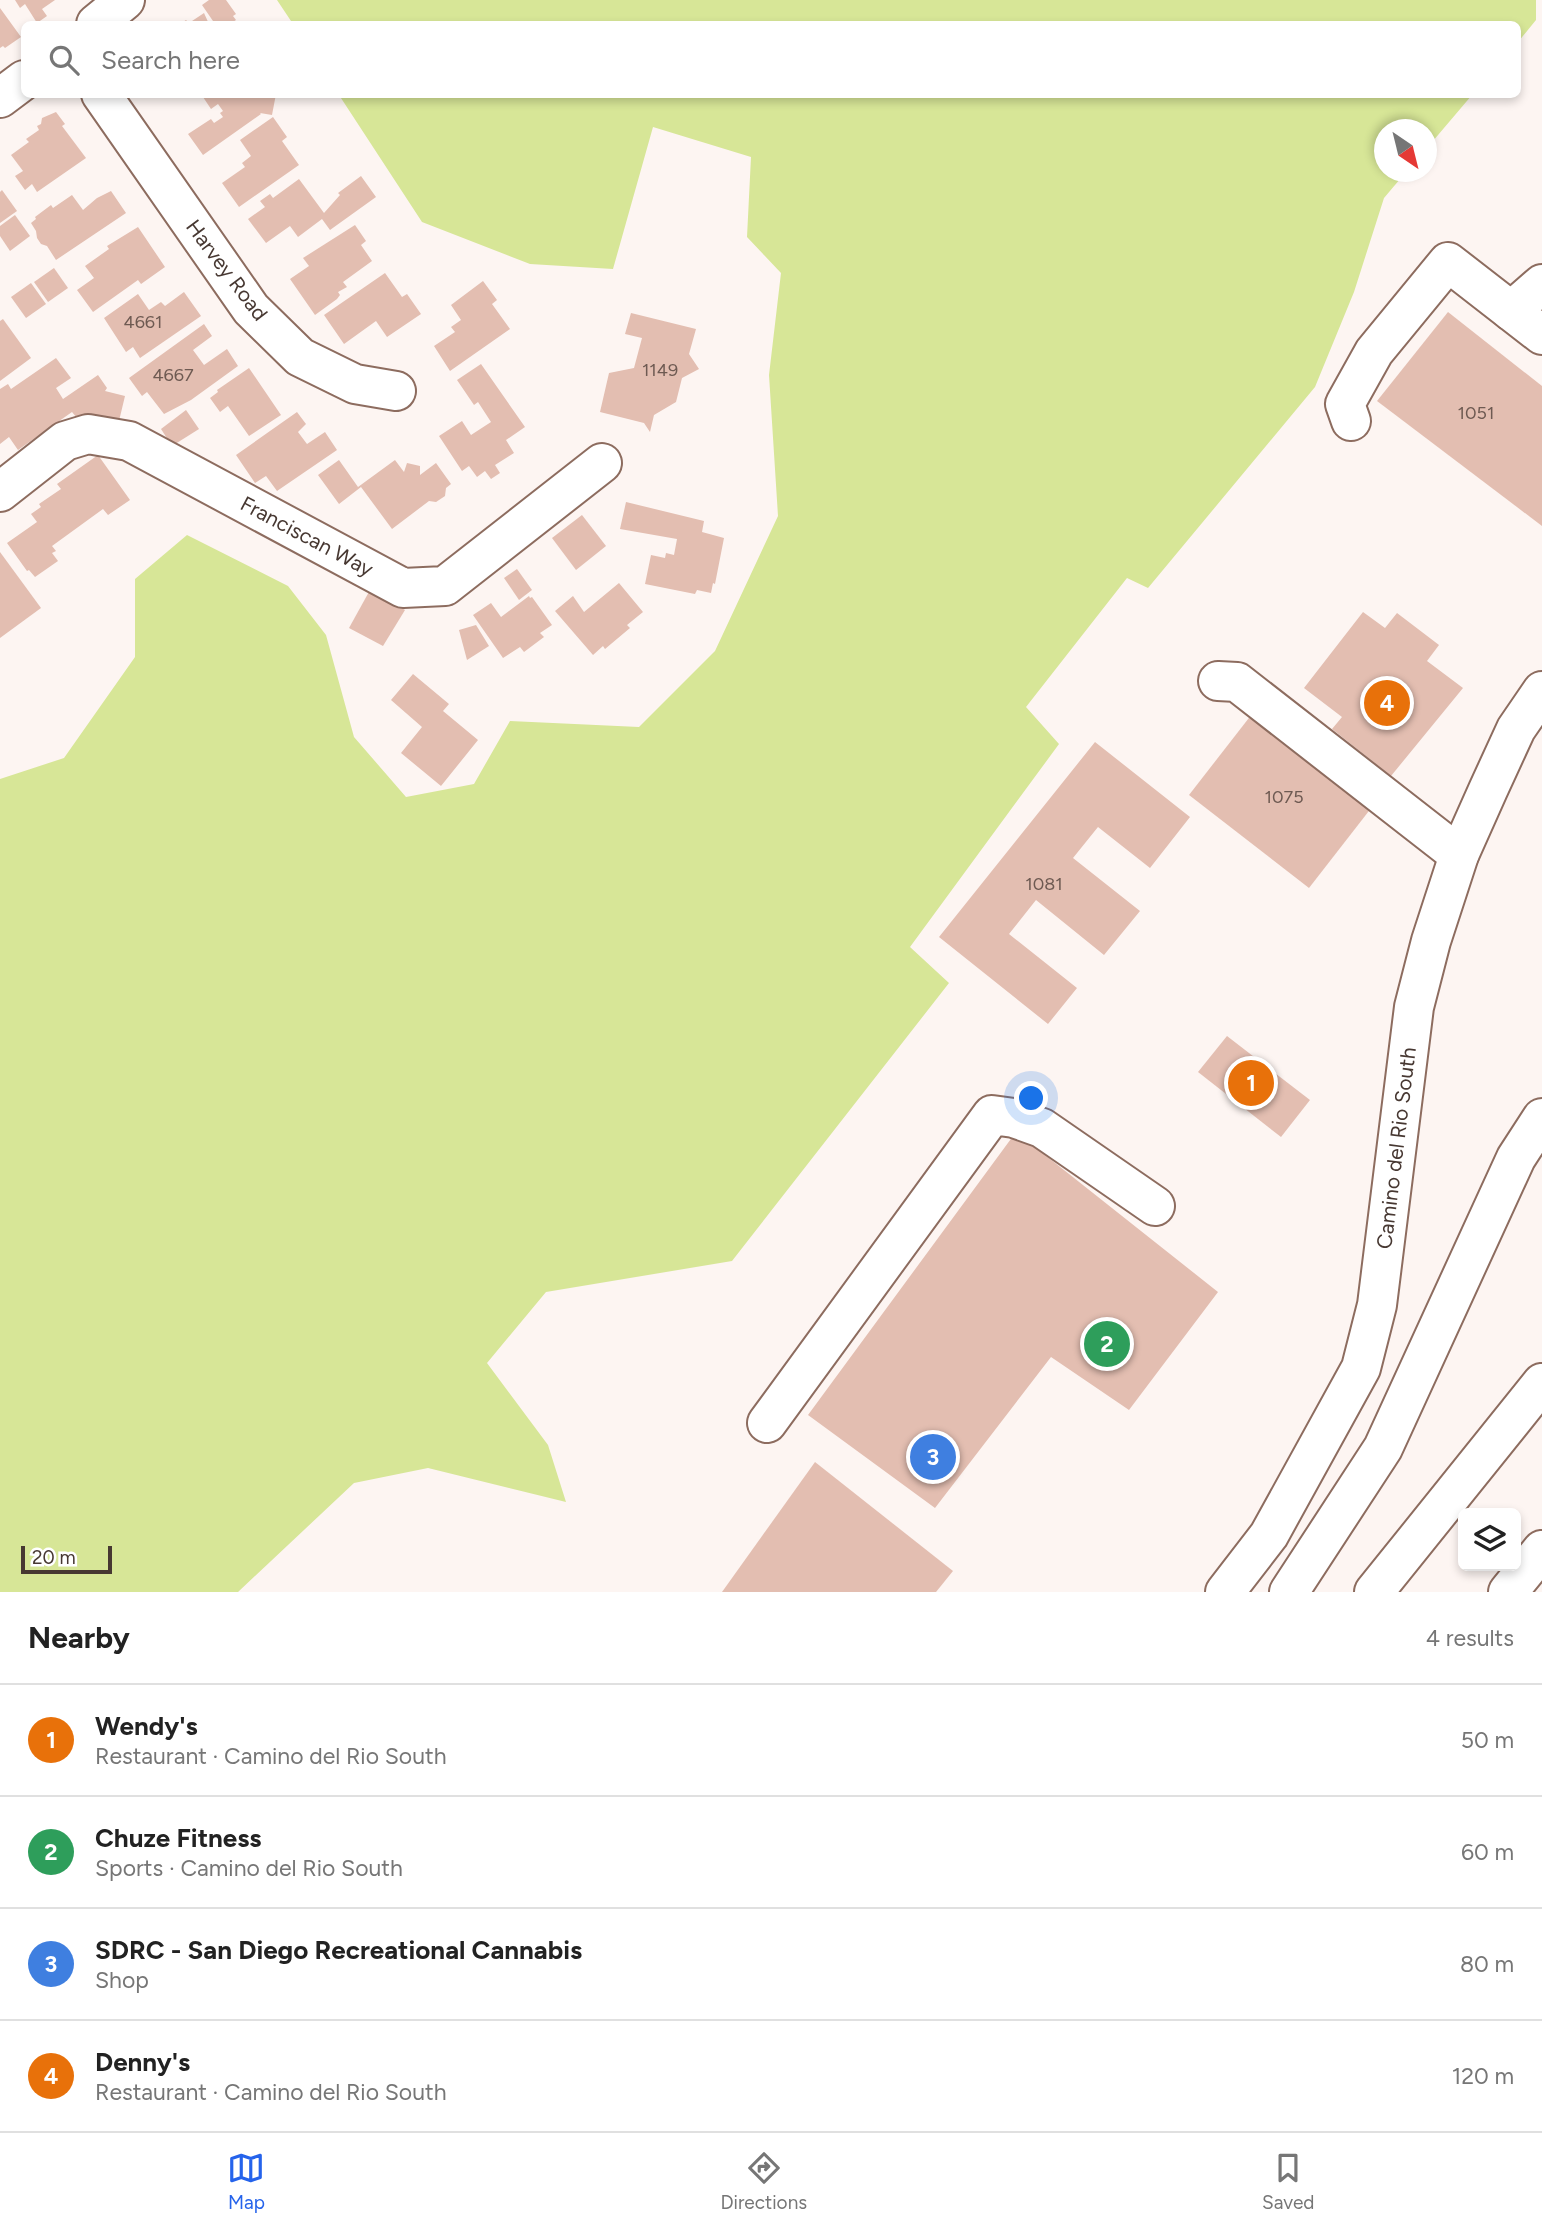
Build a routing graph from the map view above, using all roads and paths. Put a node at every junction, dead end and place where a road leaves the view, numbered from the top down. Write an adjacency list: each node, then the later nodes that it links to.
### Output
1 (125, 0): 2 (main road)
2 (100, 21)
3 (21, 82): 4 (main road)
4 (0, 98)
5 (104, 98): 9 (main road, Harvey Road)
6 (1542, 284): 7 (main road)
7 (1511, 310): 8 (main road); 10 (main road)
8 (1542, 335)
9 (396, 391)
10 (1351, 421)
11 (602, 463): 12 (main road, Franciscan Way)
12 (0, 492)
13 (1218, 681): 15 (main road)
14 (1542, 691): 15 (main road, Camino del Rio South)
15 (1459, 855): 21 (main road, Camino del Rio South)
16 (1542, 1118): 22 (main road)
17 (1155, 1206): 19 (main road)
18 (1542, 1383): 23 (main road)
19 (767, 1423)
20 (1533, 1568): 24 (main road)
21 (1225, 1592)
22 (1289, 1592)
23 (1374, 1592)
24 (1508, 1592)

